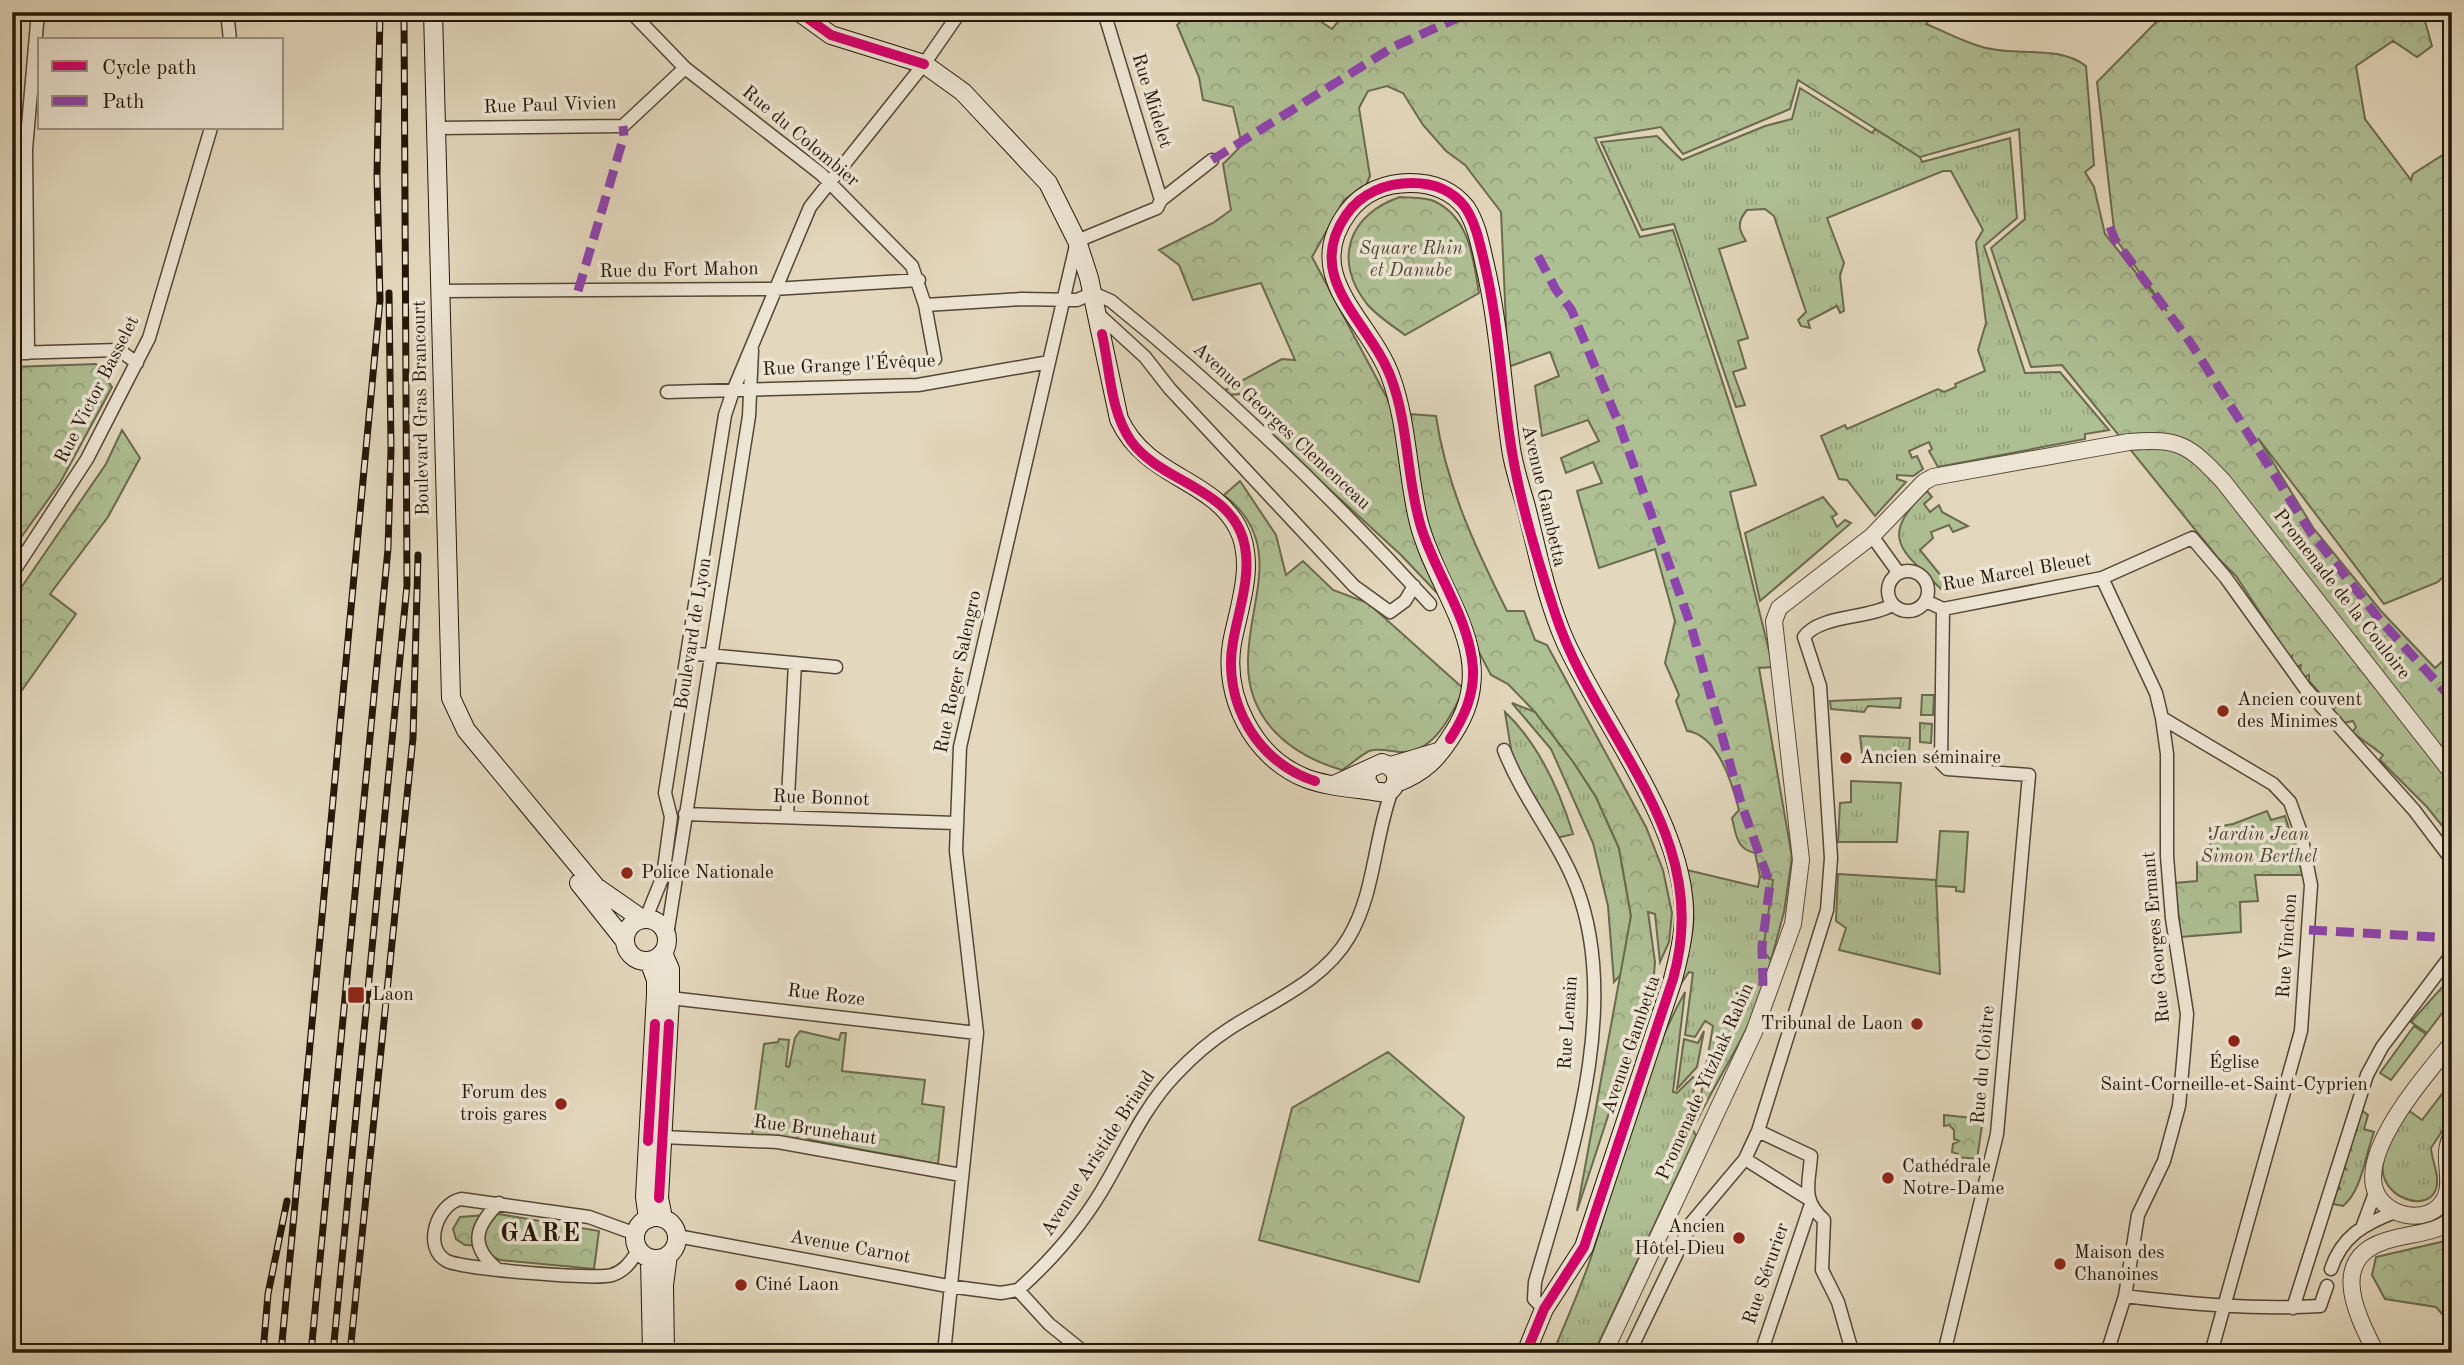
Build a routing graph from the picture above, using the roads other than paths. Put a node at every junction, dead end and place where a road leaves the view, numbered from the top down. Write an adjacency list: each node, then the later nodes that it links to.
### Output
1 (38, 12): 27 (street)
2 (227, 12): 8 (street)
3 (433, 12): 11 (main road, Boulevard Gras Brancourt)
4 (631, 12): 10 (street, Rue du Colombier)
5 (799, 12): 9 (main road)
6 (960, 12): 9 (street, Boulevard de Lyon)
7 (1104, 12): 15 (street, Rue Midelet)
8 (230, 38)
9 (924, 64): 14 (street, Boulevard de Lyon); 16 (main road)
10 (685, 68): 11 (street, Rue Paul Vivien); 14 (street, Rue du Colombier)
11 (436, 128): 21 (main road, Boulevard Gras Brancourt)
12 (210, 130): 30 (street, Rue Victor Basselet)
13 (1212, 160): 15 (street)
14 (829, 182): 17 (street, Rue du Colombier); 20 (street, Boulevard de Lyon)
15 (1161, 200): 16 (street)
16 (1077, 241): 18 (street, Rue Roger Salengro); 19 (main road)
17 (919, 280): 20 (street, Rue du Fort Mahon); 23 (street, Rue du Colombier)
18 (1067, 284): 19 (street); 22 (street, Rue Roger Salengro)
19 (1091, 285): 22 (street); 24 (main road); 38 (street, Avenue Georges Clemenceau)
20 (774, 289): 21 (street, Rue du Fort Mahon); 25 (street, Boulevard de Lyon)
21 (440, 291): 50 (main road, Boulevard Gras Brancourt)
22 (1063, 301): 23 (street); 29 (street, Rue Roger Salengro)
23 (925, 304): 28 (street, Rue du Colombier)
24 (1098, 314): 38 (street); 51 (main road)
25 (753, 340): 31 (street, Boulevard de Lyon); 32 (street, Boulevard de Lyon)
26 (12, 353): 27 (street)
27 (28, 353): 30 (street)
28 (935, 359)
29 (1049, 362): 31 (street, Rue Grange l'Évêque); 55 (street, Rue Roger Salengro)
30 (137, 363): 36 (street, Rue Victor Basselet)
31 (751, 390): 32 (street, Rue Grange l'Évêque); 44 (street, Boulevard de Lyon)
32 (733, 391): 33 (street); 43 (street, Boulevard de Lyon)
33 (667, 392)
34 (1872, 536): 35 (street); 49 (street, Promenade de la Couloire); 93 (street, Promenade Yitzhak Rabin)
35 (1898, 572): 39 (street); 41 (street)
36 (12, 575)
37 (2102, 579): 42 (street, Rue Marcel Bleuet); 47 (street); 56 (street, Rue Marcel Bleuet)
38 (1414, 586): 40 (street, Avenue Georges Clemenceau)
39 (1926, 601): 41 (street); 42 (street, Rue Marcel Bleuet)
40 (1430, 604)
41 (1892, 605): 65 (street)
42 (1943, 609): 97 (street, Rue du Cloître)
43 (687, 653): 44 (street); 57 (street, Boulevard de Lyon)
44 (712, 655): 45 (street); 53 (street, Boulevard de Lyon)
45 (795, 663): 46 (street); 54 (street)
46 (836, 667)
47 (2162, 718): 84 (street, Rue Georges Ermant); 85 (street, Rue Vinchon)
48 (1504, 750): 87 (street, Rue Lenain)
49 (2452, 773)
50 (509, 783): 57 (main road, Boulevard Gras Brancourt); 59 (main road, Boulevard Gras Brancourt)
51 (1336, 783): 52 (main road); 52 (main road)
52 (1386, 785): 83 (street, Avenue Aristide Briand); 87 (main road, Avenue Gambetta)
53 (685, 814): 54 (street, Rue Bonnot); 58 (street, Boulevard de Lyon)
54 (787, 817): 55 (street, Rue Bonnot)
55 (955, 823): 63 (street, Rue Roger Salengro)
56 (2452, 866)
57 (644, 918): 58 (main road); 59 (main road)
58 (667, 935): 61 (main road)
59 (625, 941): 61 (main road)
60 (2452, 954): 86 (street)
61 (656, 957): 62 (main road); 74 (main road)
62 (670, 998): 63 (street, Rue Roze); 67 (main road)
63 (976, 1033): 69 (street, Rue Roger Salengro)
64 (2452, 1043): 70 (street)
65 (1758, 1131): 68 (street); 72 (street, Rue Sérurier)
66 (2452, 1135): 73 (street)
67 (662, 1137): 69 (street, Rue Brunehaut); 74 (main road)
68 (1745, 1159): 72 (street); 94 (street)
69 (961, 1175): 81 (street, Rue Roger Salengro)
70 (2376, 1191): 73 (street); 76 (street)
71 (499, 1203): 78 (street); 79 (street); 79 (street)
72 (1809, 1203): 95 (street, Rue Sérurier); 96 (street)
73 (2395, 1212): 76 (street)
74 (655, 1219): 77 (main road); 78 (main road)
75 (2452, 1219): 100 (street)
76 (2363, 1225): 80 (street)
77 (677, 1236): 78 (main road); 81 (street, Avenue Carnot)
78 (648, 1250): 79 (street); 88 (main road); 89 (main road)
79 (497, 1269)
80 (2331, 1269)
81 (948, 1286): 83 (street, Avenue Carnot); 90 (street, Rue Roger Salengro)
82 (2327, 1286): 86 (street)
83 (1018, 1290): 91 (street)
84 (2125, 1296): 85 (street); 98 (street, Rue Georges Ermant)
85 (2225, 1306): 86 (street); 99 (street, Rue Vinchon)
86 (2293, 1308)
87 (1544, 1309): 92 (main road, Avenue Gambetta)
88 (652, 1353)
89 (665, 1353)
90 (944, 1353)
91 (1085, 1353)
92 (1526, 1353)
93 (1604, 1353)
94 (1629, 1353)
95 (1761, 1353)
96 (1856, 1353)
97 (1944, 1353)
98 (2107, 1353)
99 (2211, 1353)
100 (2376, 1353)

